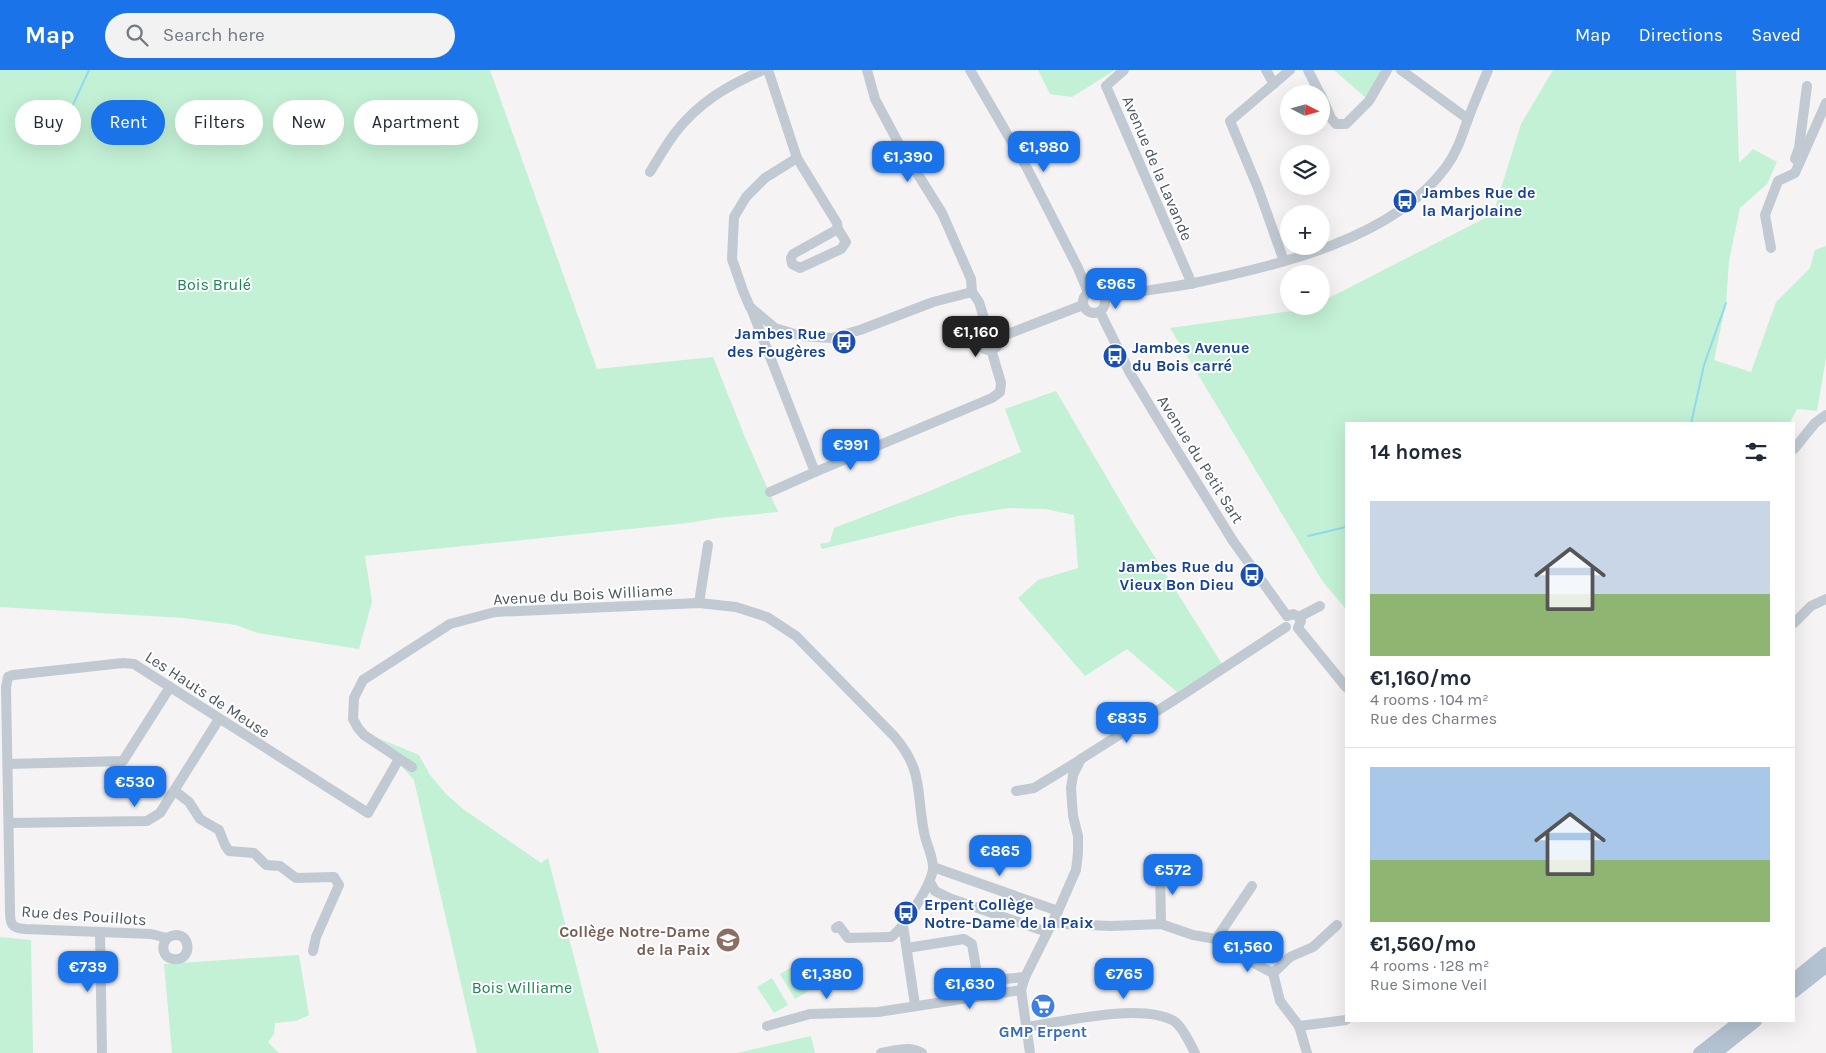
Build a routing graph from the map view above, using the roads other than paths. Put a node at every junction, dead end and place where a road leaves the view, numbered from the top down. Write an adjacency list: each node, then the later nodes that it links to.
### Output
1 (763, 70): 18 (street)
2 (768, 70): 17 (street)
3 (867, 70): 24 (street)
4 (970, 70): 25 (street)
5 (1124, 70): 23 (street, Avenue de la Lavande)
6 (1266, 70): 11 (street)
7 (1308, 70): 12 (street)
8 (1387, 70): 15 (street)
9 (1401, 70): 16 (street)
10 (1488, 70): 16 (street)
11 (1280, 75): 22 (street)
12 (1316, 85)
13 (1807, 86): 19 (street)
14 (1826, 103): 19 (street)
15 (1330, 116)
16 (1468, 119): 22 (street)
17 (797, 158): 20 (street); 28 (street)
18 (650, 172)
19 (1775, 187): 21 (street)
20 (838, 229): 20 (street)
21 (1771, 248)
22 (1284, 261): 23 (street)
23 (1192, 284): 26 (street)
24 (972, 292): 30 (street); 31 (street)
25 (1088, 292): 26 (street); 27 (street)
26 (1104, 298): 29 (street)
27 (1082, 305): 29 (street); 32 (street)
28 (750, 307): 30 (street); 33 (street)
29 (1100, 312): 44 (street, Avenue du Petit Sart)
30 (775, 328): 33 (street)
31 (987, 328): 32 (street); 34 (street)
32 (1000, 337): 34 (street)
33 (763, 338): 37 (street)
34 (991, 349): 37 (street)
35 (1826, 415): 36 (street)
36 (1795, 448)
37 (815, 472): 38 (street)
38 (770, 492)
39 (708, 545): 41 (street)
40 (1826, 599): 45 (street)
41 (699, 603): 50 (street, Avenue du Bois Williame); 57 (street, Avenue du Bois Williame)
42 (1320, 606): 43 (street)
43 (1299, 617): 44 (street); 46 (street)
44 (1287, 621): 46 (street); 51 (street)
45 (1795, 621)
46 (1298, 628): 47 (street)
47 (1345, 686)
48 (170, 687): 49 (street, Les Hauts de Meuse); 52 (street); 52 (street, Les Hauts de Meuse)
49 (219, 719): 50 (street, Les Hauts de Meuse); 54 (street)
50 (399, 759): 53 (street, Avenue du Bois Williame)
51 (1081, 759): 55 (street); 61 (street)
52 (8, 764): 56 (street, Les Hauts de Meuse)
53 (412, 767)
54 (174, 791): 56 (street); 71 (street)
55 (1016, 791)
56 (9, 823): 67 (street, Rue des Pouillots)
57 (933, 867): 59 (street); 61 (street)
58 (1160, 869): 62 (street)
59 (933, 886): 64 (street); 66 (street)
60 (1252, 886): 69 (street)
61 (1058, 911): 64 (street)
62 (1161, 924): 64 (street); 69 (street)
63 (1337, 925): 74 (street)
64 (1049, 927): 76 (street)
65 (836, 928): 66 (street)
66 (904, 930): 70 (street)
67 (100, 932): 68 (street, Rue des Pouillots); 88 (street)
68 (166, 938)
69 (1216, 939): 74 (street)
70 (906, 948): 75 (street); 81 (street)
71 (313, 951)
72 (1826, 953): 77 (main road)
73 (1826, 967): 79 (main road)
74 (1273, 973): 86 (street)
75 (977, 974): 76 (street); 80 (street)
76 (1025, 977): 78 (street)
77 (1795, 978)
78 (1021, 990): 80 (street); 87 (street)
79 (1795, 991)
80 (973, 997): 81 (street)
81 (915, 1005): 85 (street)
82 (1345, 1020): 86 (street)
83 (1739, 1022): 94 (main road)
84 (1755, 1022): 95 (main road)
85 (767, 1026)
86 (1299, 1026): 93 (street)
87 (1026, 1027): 91 (street); 92 (street)
88 (102, 1053)
89 (881, 1053): 90 (street)
90 (922, 1053)
91 (1030, 1053)
92 (1195, 1053)
93 (1306, 1053)
94 (1699, 1053)
95 (1716, 1053)

